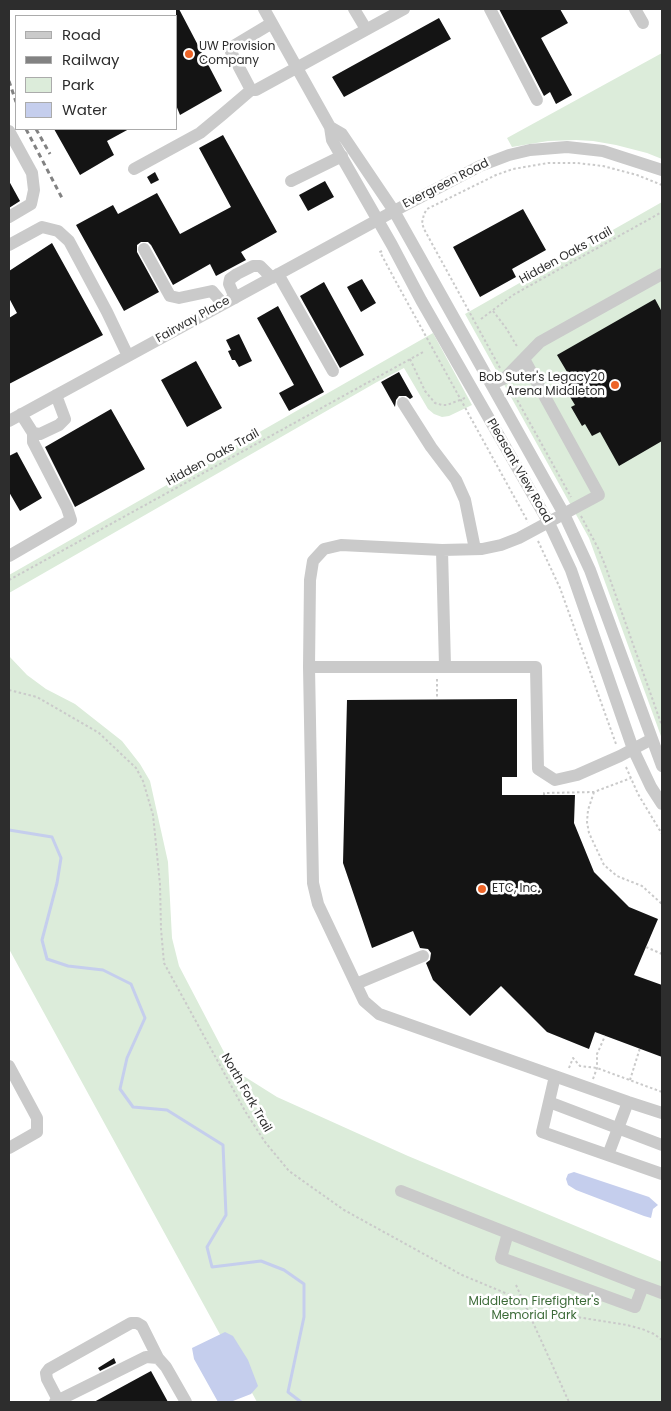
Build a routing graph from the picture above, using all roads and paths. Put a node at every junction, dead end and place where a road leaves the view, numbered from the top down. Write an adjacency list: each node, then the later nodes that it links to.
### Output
1 (264, 9): 6 (street, Pleasant View Road)
2 (354, 9): 8 (street)
3 (404, 9): 8 (street)
4 (490, 9): 11 (street)
5 (635, 9): 7 (street)
6 (272, 23): 9 (street, Pleasant View Road); 10 (street)
7 (643, 23)
8 (366, 29): 9 (street)
9 (296, 67): 10 (street); 12 (street, Pleasant View Road)
10 (251, 90): 15 (street)
11 (538, 100)
12 (330, 127): 14 (street, Pleasant View Road); 18 (street, Pleasant View Road)
13 (9, 131): 20 (street)
14 (342, 156): 17 (street); 21 (street, Pleasant View Road)
15 (134, 169)
16 (662, 170): 18 (street, Evergreen Road)
17 (291, 181)
18 (394, 211): 21 (street, Evergreen Road); 36 (street, Pleasant View Road)
19 (662, 212): 29 (path, Hidden Oaks Trail)
20 (9, 217)
21 (378, 220): 23 (street, Pleasant View Road); 26 (street, Fairway Place)
22 (9, 245): 32 (street)
23 (392, 245): 37 (street, Pleasant View Road); 39 (path)
24 (144, 249): 28 (street)
25 (662, 274): 34 (street)
26 (275, 276): 27 (street, Fairway Place); 27 (street); 35 (street)
27 (235, 298): 28 (street, Fairway Place)
28 (223, 304): 32 (street, Fairway Place)
29 (493, 311): 30 (path, Hidden Oaks Trail); 34 (path)
30 (481, 319)
31 (426, 350): 33 (path, Hidden Oaks Trail)
32 (128, 356): 38 (street, Fairway Place)
33 (410, 359): 39 (path); 50 (path, Hidden Oaks Trail)
34 (524, 359): 36 (street); 44 (street)
35 (333, 371)
36 (492, 384): 44 (street, Pleasant View Road)
37 (474, 393): 39 (path); 45 (street, Pleasant View Road)
38 (56, 395): 41 (street, Fairway Place); 43 (street)
39 (460, 400): 46 (path)
40 (403, 403): 47 (street)
41 (21, 414): 42 (street, Fairway Place); 43 (street)
42 (9, 421)
43 (33, 433): 49 (street)
44 (564, 514): 45 (street); 55 (street, Pleasant View Road)
45 (549, 523): 46 (street); 56 (street, Pleasant View Road)
46 (533, 531): 47 (street); 57 (path)
47 (475, 549): 48 (street)
48 (442, 550): 51 (street); 52 (street)
49 (9, 556)
50 (9, 580)
51 (441, 666): 52 (street); 54 (path); 57 (street)
52 (309, 667): 68 (street)
53 (9, 690): 90 (path, North Fork Trail)
54 (437, 699)
55 (652, 739): 56 (street); 58 (street, Pleasant View Road)
56 (633, 749): 57 (street); 62 (street, Pleasant View Road)
57 (620, 756): 59 (path)
58 (662, 766)
59 (631, 778): 60 (path); 63 (path)
60 (594, 792): 61 (path); 64 (path)
61 (544, 795)
62 (662, 804)
63 (662, 834)
64 (662, 904)
65 (646, 947): 66 (path)
66 (662, 954)
67 (423, 956): 68 (street)
68 (356, 984): 73 (street)
69 (605, 1036): 72 (path)
70 (640, 1048): 74 (path)
71 (9, 1066): 82 (street)
72 (597, 1068): 73 (path); 74 (path); 75 (path)
73 (560, 1078): 75 (street); 77 (street)
74 (630, 1080): 76 (path)
75 (590, 1089): 78 (street)
76 (662, 1092)
77 (549, 1102): 80 (street); 83 (street)
78 (628, 1102): 79 (street); 80 (street)
79 (662, 1113)
80 (618, 1129): 81 (street); 83 (street)
81 (662, 1145)
82 (9, 1146)
83 (608, 1155): 84 (street)
84 (662, 1174)
85 (401, 1191): 86 (street)
86 (508, 1233): 88 (street); 88 (street)
87 (516, 1285): 90 (path)
88 (643, 1286): 89 (street)
89 (662, 1293)
90 (522, 1300): 91 (path, North Fork Trail); 95 (path)
91 (662, 1340)
92 (158, 1358): 93 (street); 93 (street); 94 (street)
93 (57, 1401)
94 (186, 1402)
95 (570, 1402)

